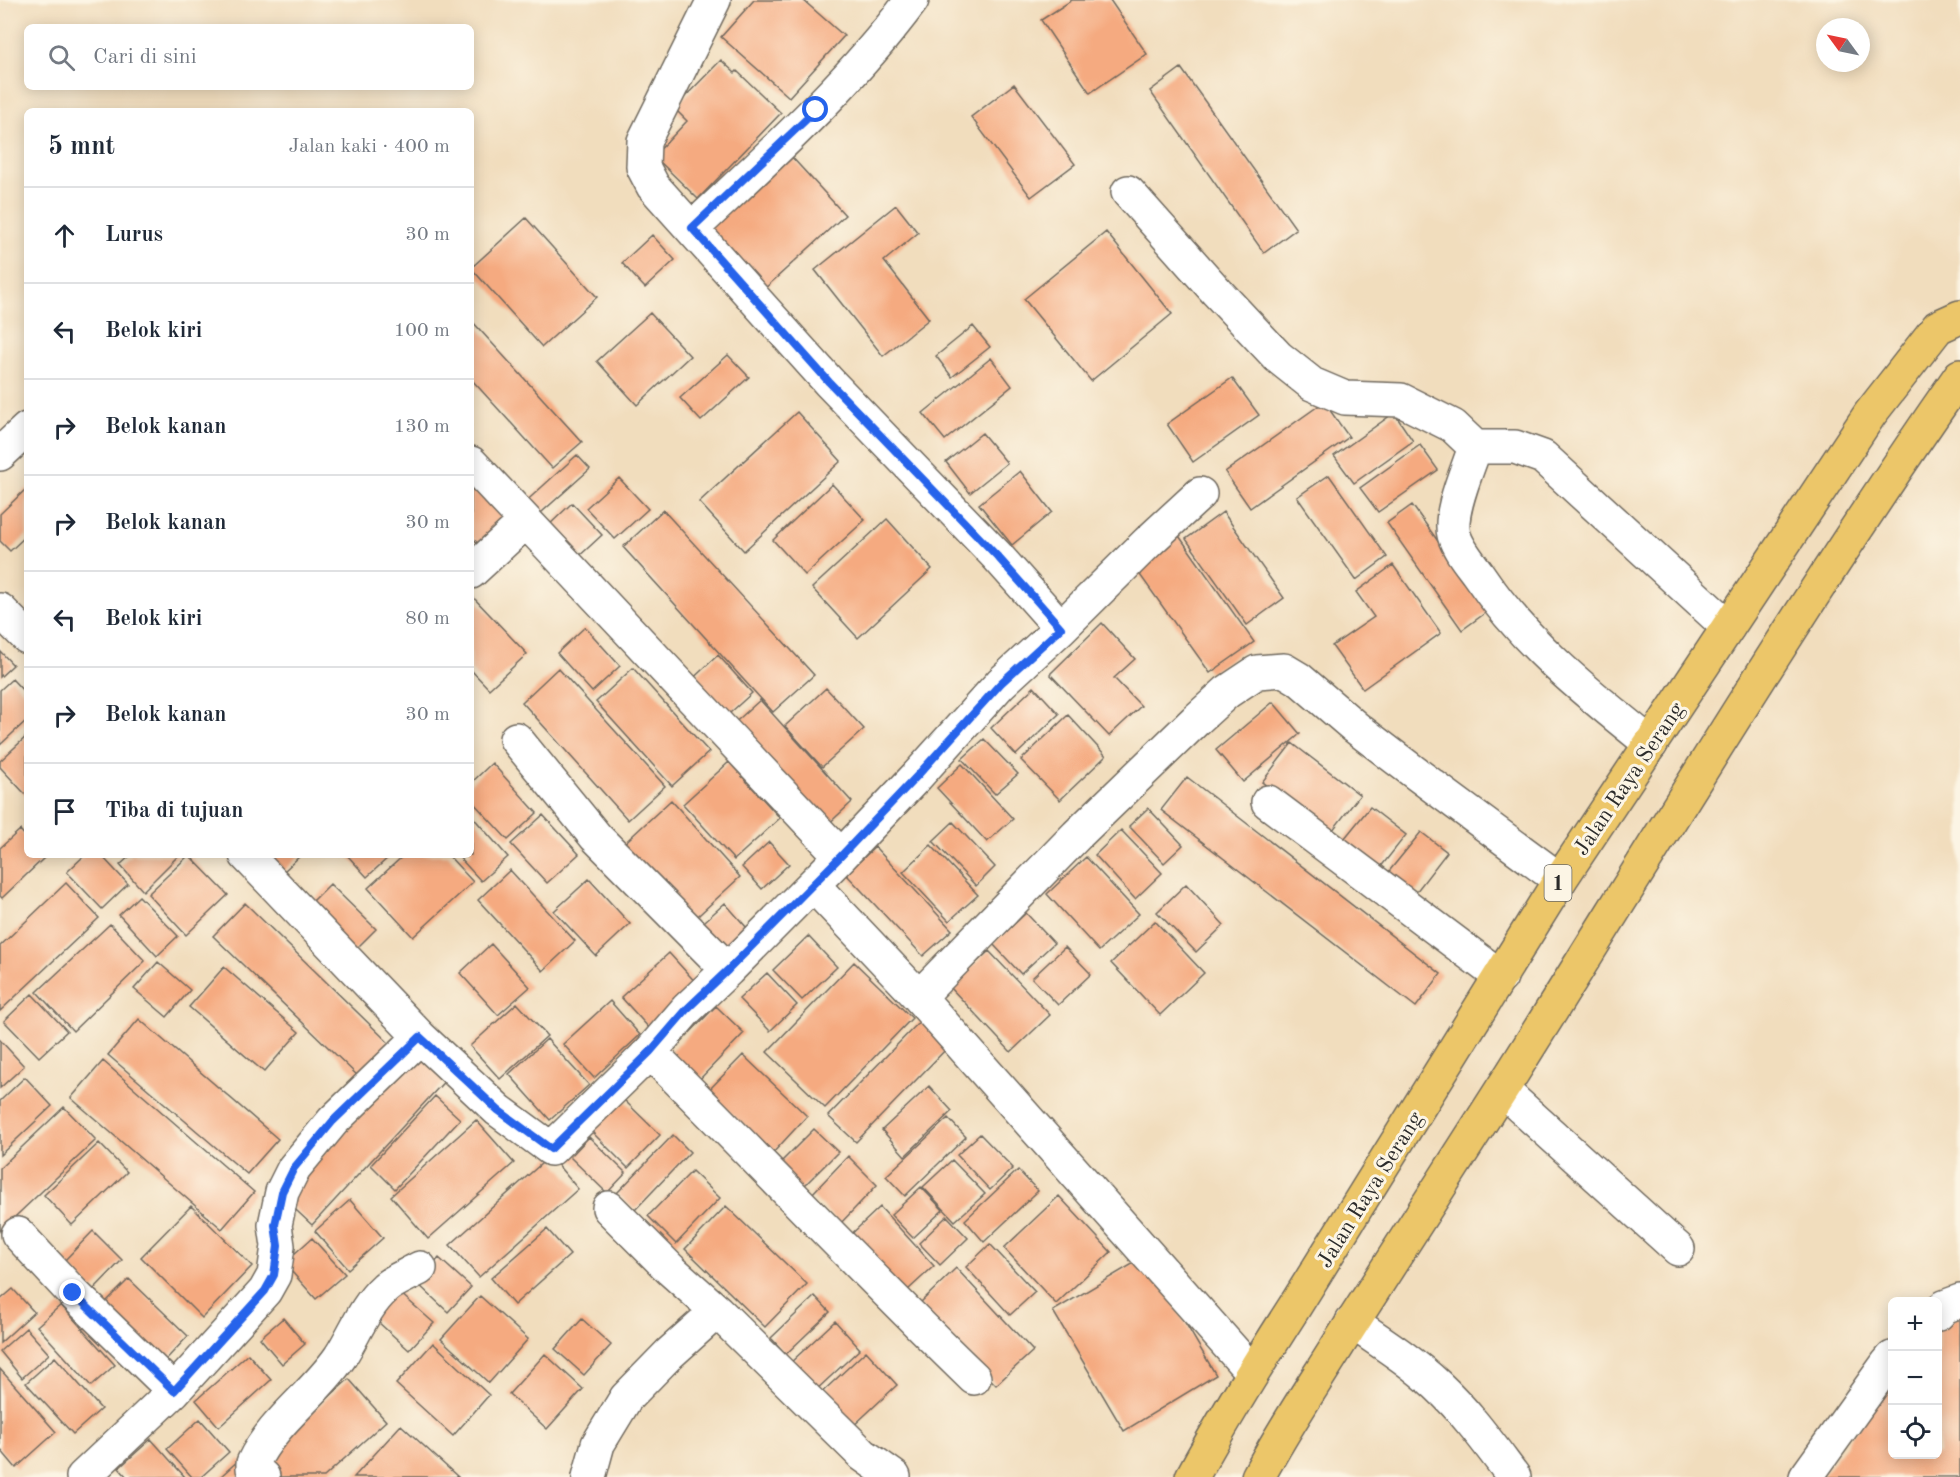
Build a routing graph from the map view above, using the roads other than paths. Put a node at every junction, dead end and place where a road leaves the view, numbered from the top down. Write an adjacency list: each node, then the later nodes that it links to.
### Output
1 (714, 0): 4 (street)
2 (912, 0): 4 (street)
3 (1128, 192): 8 (street)
4 (692, 228): 16 (street)
5 (1960, 317): 15 (highway, Jalan Raya Serang / 1)
6 (1960, 376): 30 (highway)
7 (24, 432): 9 (street)
8 (1475, 447): 15 (street); 19 (street)
9 (0, 454)
10 (474, 466): 12 (street)
11 (1200, 494): 16 (street)
12 (525, 522): 13 (street); 21 (street)
13 (474, 569)
14 (0, 610): 17 (street)
15 (1728, 627): 19 (highway, Jalan Raya Serang / 1)
16 (1061, 628): 21 (street)
17 (24, 634)
18 (516, 740): 25 (street)
19 (1651, 744): 23 (highway, Jalan Raya Serang / 1)
20 (1268, 802): 26 (street)
21 (841, 856): 24 (street)
22 (249, 858): 28 (street)
23 (1560, 880): 26 (highway, Jalan Raya Serang / 1); 27 (street)
24 (813, 885): 25 (street); 27 (street)
25 (728, 970): 29 (street)
26 (1501, 976): 40 (highway, Jalan Raya Serang / 1)
27 (919, 997): 40 (street)
28 (420, 1037): 29 (street); 42 (street)
29 (650, 1052): 41 (street)
30 (1502, 1090): 33 (street); 38 (highway)
31 (609, 1208): 37 (street)
32 (18, 1234): 42 (street)
33 (1678, 1249)
34 (420, 1268): 44 (street)
35 (1960, 1301): 36 (street)
36 (1942, 1309)
37 (717, 1311): 45 (street); 46 (street)
38 (1352, 1322): 48 (highway); 49 (street)
39 (1888, 1363): 50 (street)
40 (1252, 1372): 47 (highway, Jalan Raya Serang / 1)
41 (974, 1378)
42 (174, 1391): 43 (street)
43 (83, 1477)
44 (263, 1477)
45 (589, 1477)
46 (894, 1477)
47 (1192, 1477)
48 (1258, 1477)
49 (1514, 1477)
50 (1806, 1477)

